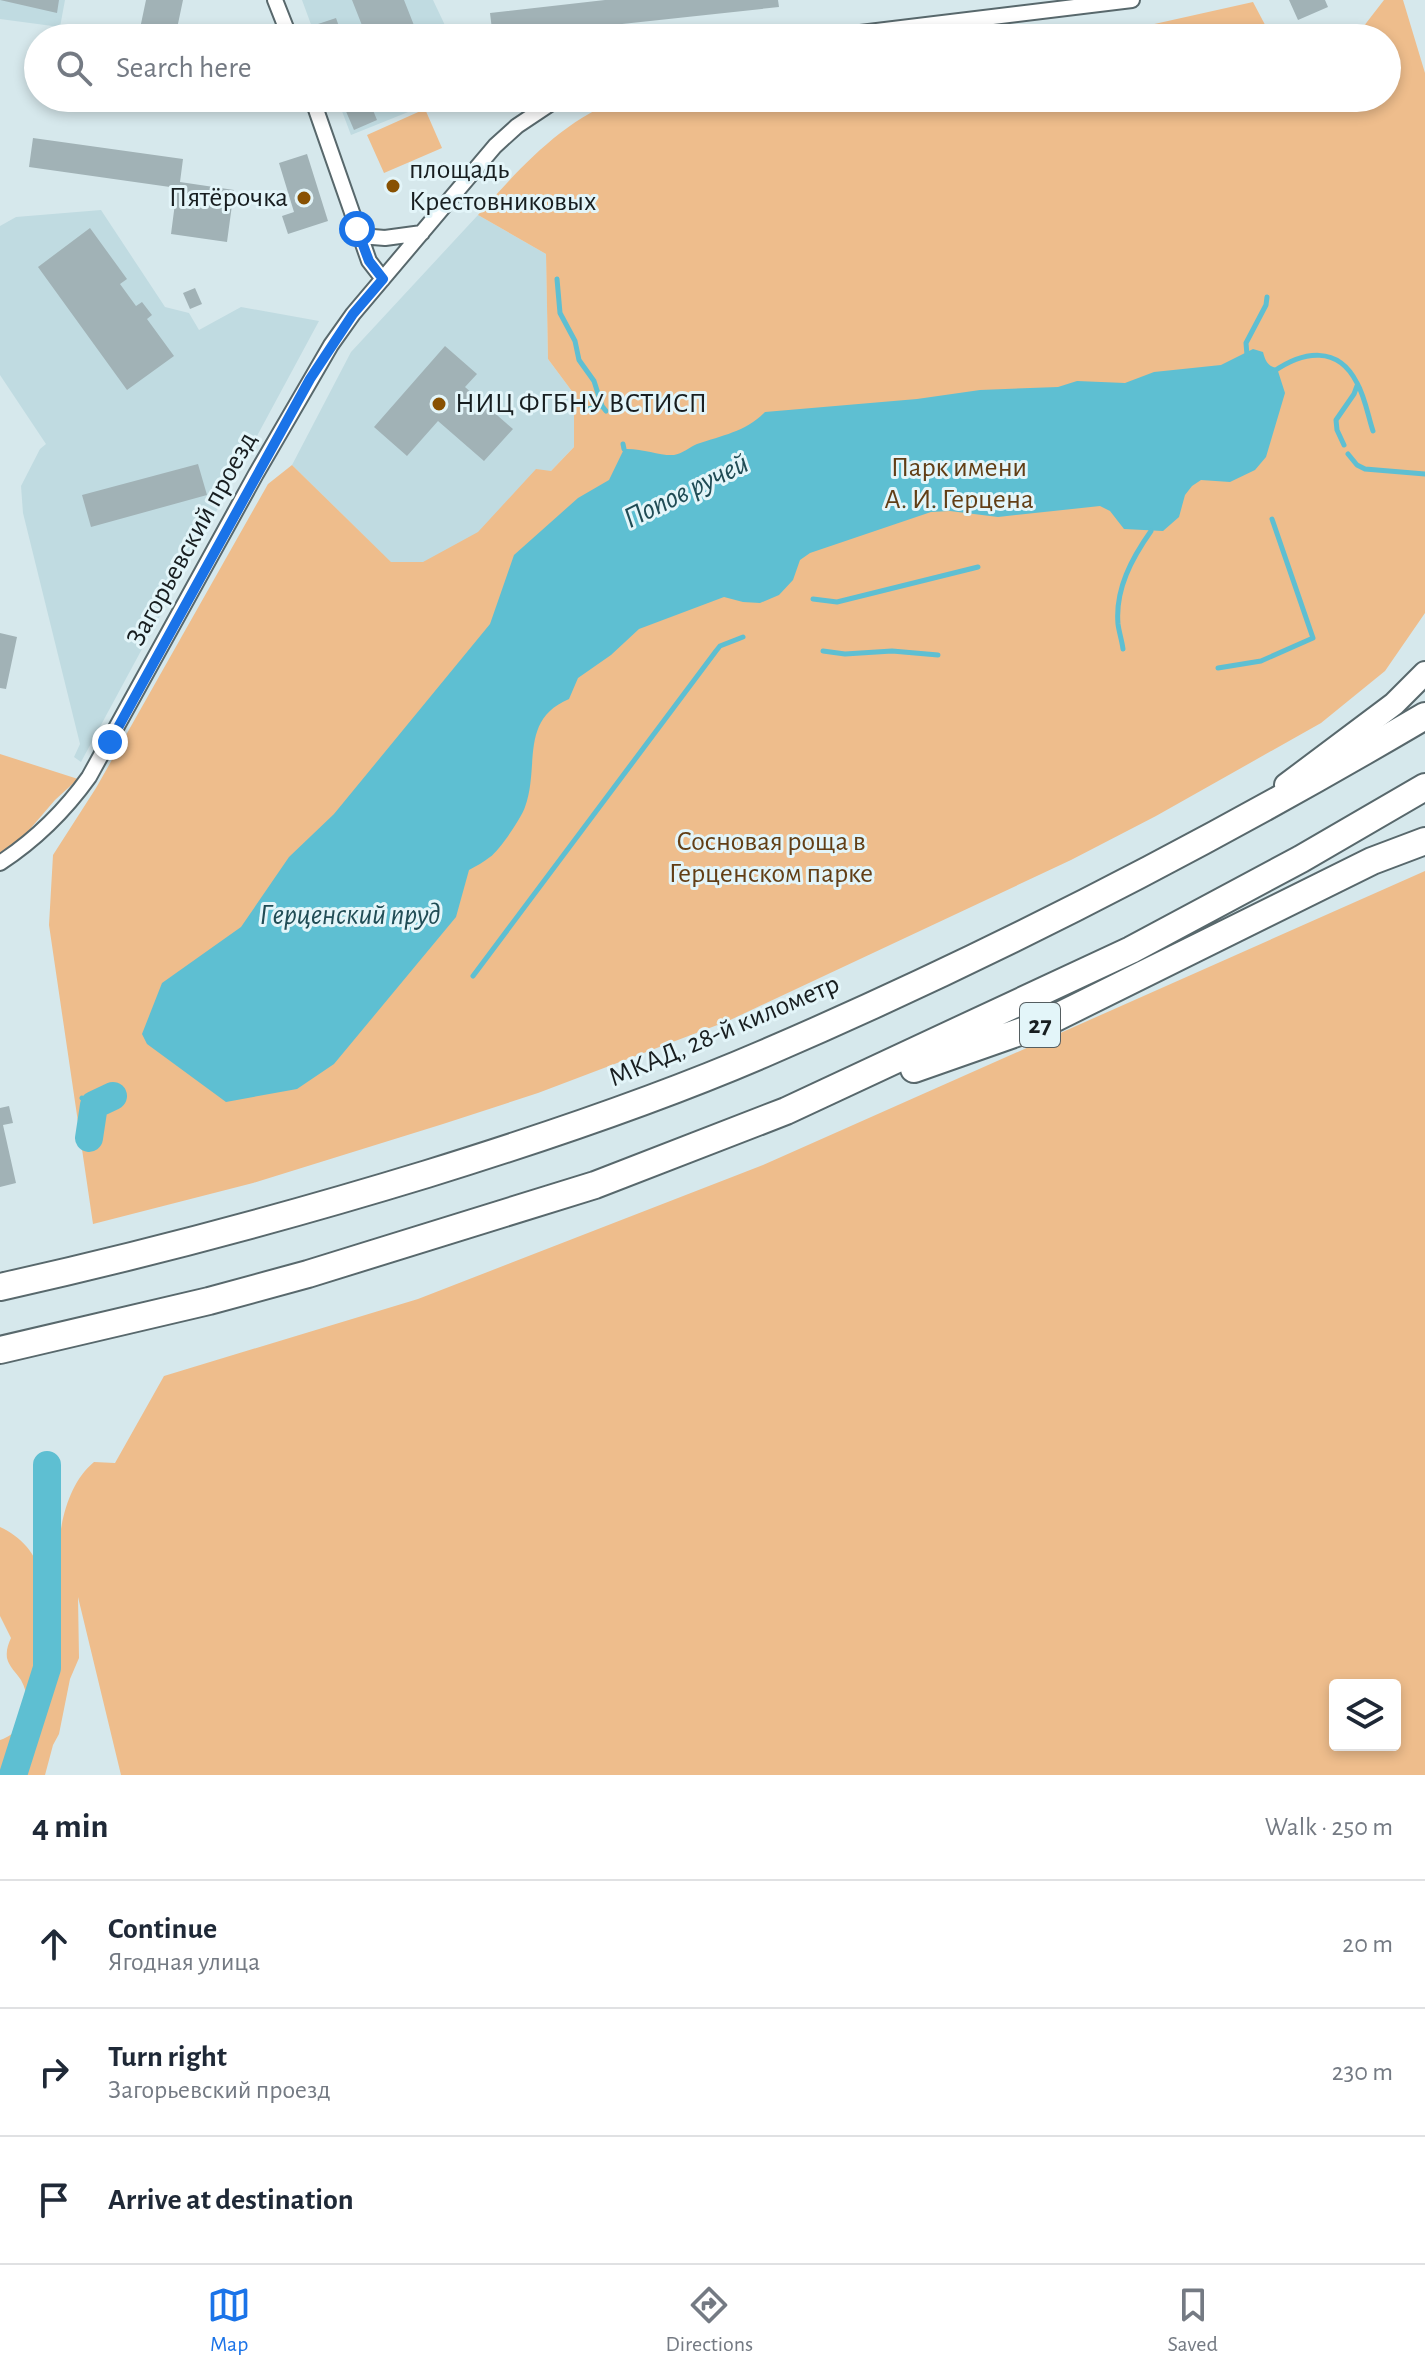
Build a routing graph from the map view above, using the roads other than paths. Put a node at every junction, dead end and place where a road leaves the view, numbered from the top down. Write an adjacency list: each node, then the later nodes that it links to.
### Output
1 (275, 0): 3 (street)
2 (1132, 0): 4 (street)
3 (284, 24)
4 (934, 24)
5 (317, 112): 8 (street)
6 (538, 112): 7 (street, Загорьевский проезд)
7 (422, 233): 8 (street); 9 (street, Загорьевский проезд)
8 (360, 236): 9 (street)
9 (383, 279): 17 (street, Загорьевский проезд)
10 (1425, 673): 15 (main road)
11 (1425, 716): 15 (highway, МКАД, 28-й километр)
12 (1425, 787): 18 (highway)
13 (1425, 828): 16 (main road)
14 (1425, 841): 16 (highway, 27)
15 (1188, 851): 19 (highway, МКАД, 28-й километр)
16 (1372, 861): 18 (highway, 27)
17 (0, 863)
18 (691, 1149): 20 (highway)
19 (0, 1287)
20 (0, 1350)

